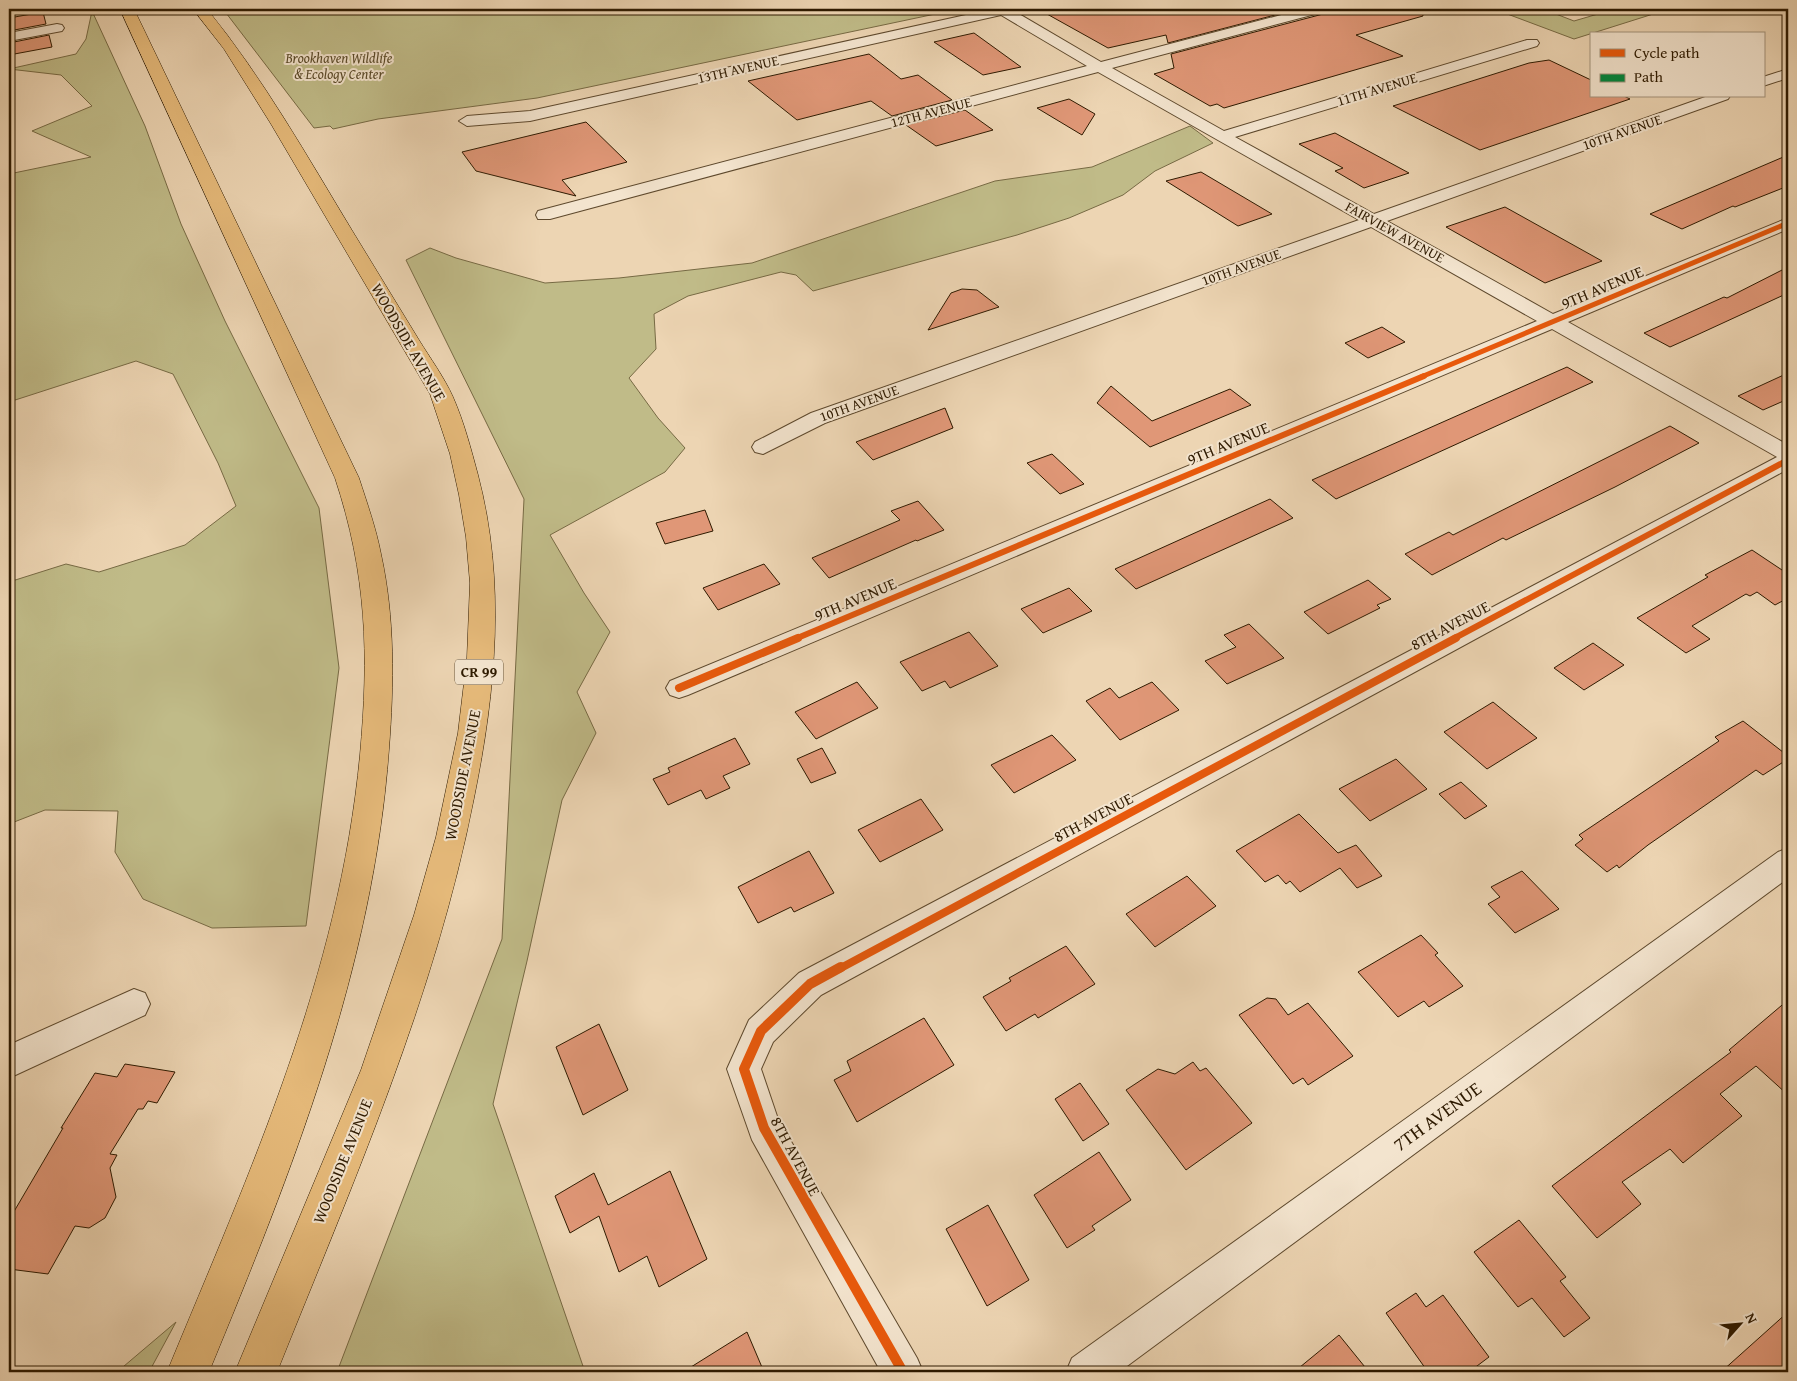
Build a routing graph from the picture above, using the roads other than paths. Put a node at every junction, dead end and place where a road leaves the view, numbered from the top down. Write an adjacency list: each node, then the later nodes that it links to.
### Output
1 (126, 9): 25 (main road)
2 (200, 9): 26 (main road, WOODSIDE AVENUE / CR 99)
3 (1318, 9): 8 (street, 12TH AVENUE)
4 (1005, 10): 8 (street, FAIRVIEW AVENUE); 12 (street, 13TH AVENUE)
5 (57, 28): 6 (street)
6 (9, 37)
7 (1532, 43): 13 (street, 11TH AVENUE)
8 (1099, 67): 13 (street, FAIRVIEW AVENUE); 14 (street, 12TH AVENUE)
9 (1788, 73): 10 (street)
10 (1764, 82)
11 (1716, 98): 15 (street, 10TH AVENUE)
12 (467, 121)
13 (1222, 136): 15 (street, FAIRVIEW AVENUE)
14 (544, 215)
15 (1372, 220): 17 (street, FAIRVIEW AVENUE); 18 (street, 10TH AVENUE)
16 (1788, 223): 17 (street, 9TH AVENUE)
17 (1554, 322): 19 (street, FAIRVIEW AVENUE); 21 (street, 9TH AVENUE)
18 (763, 447)
19 (1788, 454)
20 (1788, 460): 27 (street, 8TH AVENUE)
21 (679, 688)
22 (1788, 861): 28 (street, 7TH AVENUE)
23 (134, 1004): 24 (street)
24 (9, 1062)
25 (188, 1372)
26 (256, 1372)
27 (903, 1372)
28 (1086, 1372)

